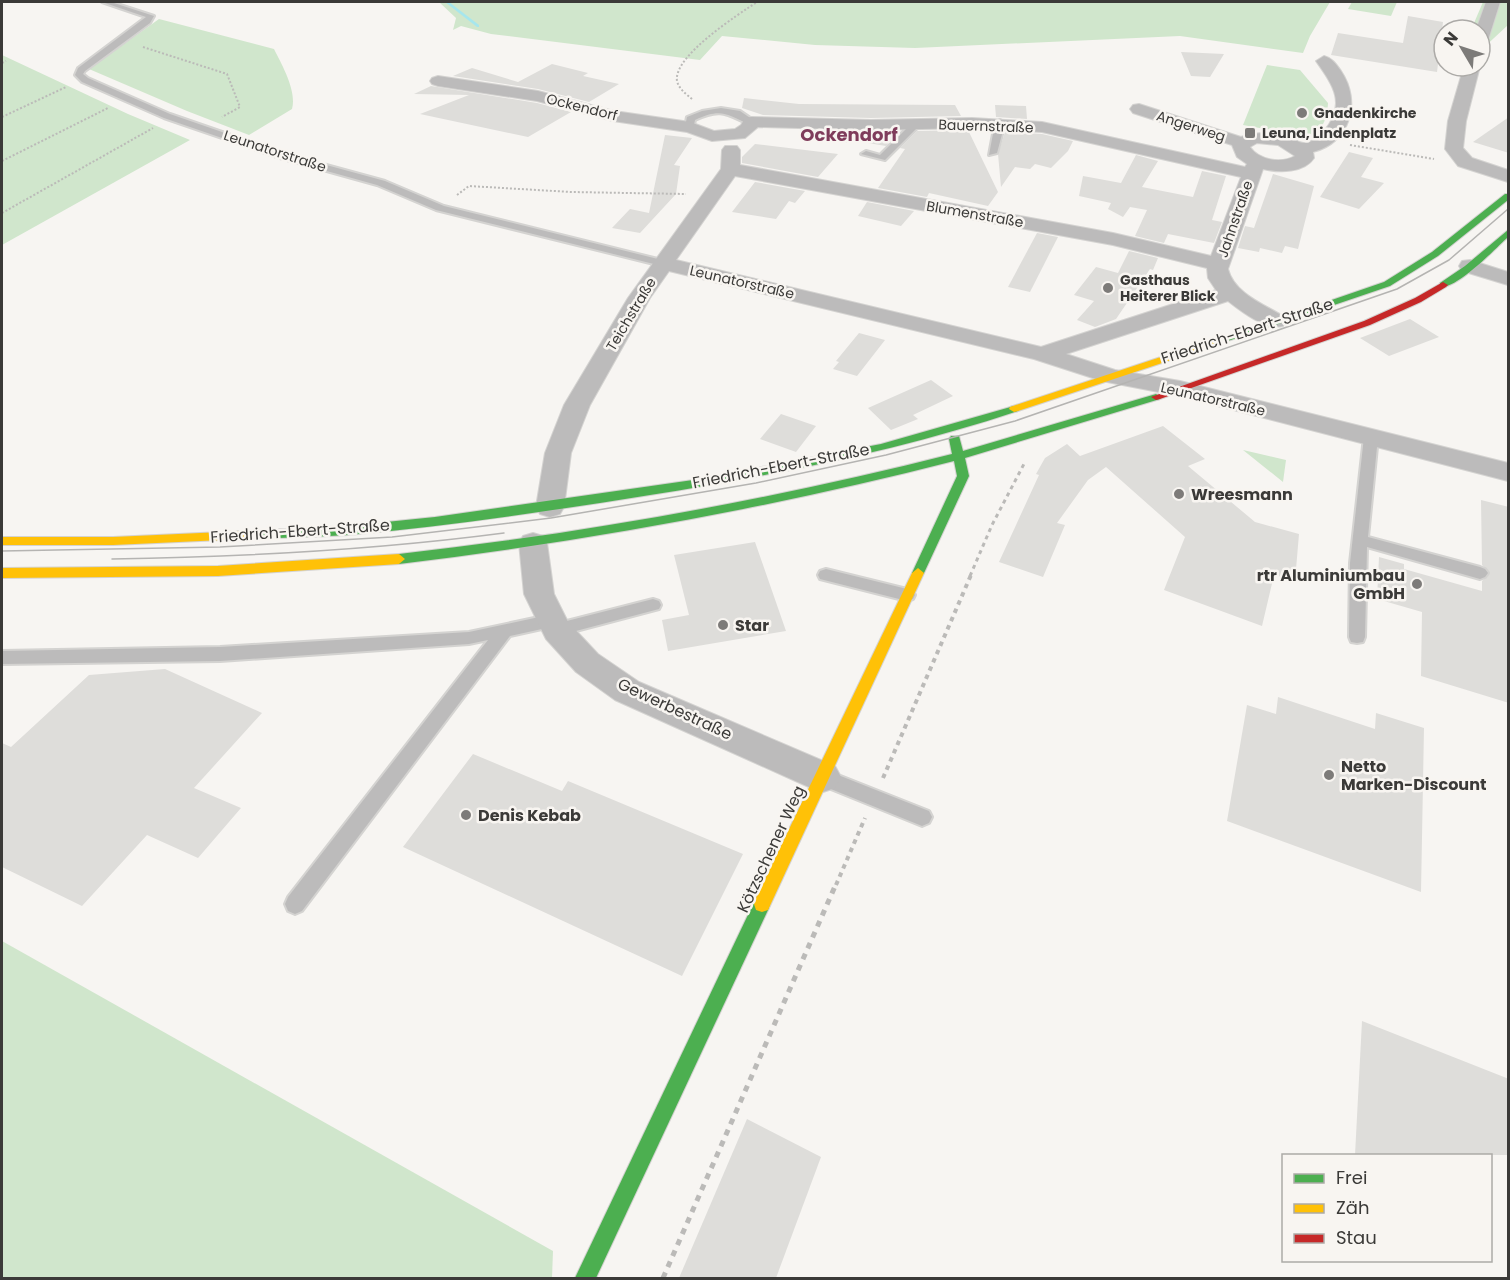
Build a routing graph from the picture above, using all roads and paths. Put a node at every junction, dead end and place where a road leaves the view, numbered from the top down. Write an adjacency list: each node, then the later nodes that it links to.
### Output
1 (105, 2): 5 (lane)
2 (757, 2): 14 (path)
3 (1493, 2): 4 (street)
4 (1488, 18)
5 (118, 41): 10 (lane); 20 (path)
6 (6, 61): 8 (path)
7 (1324, 61): 23 (street)
8 (2, 63)
9 (1469, 78): 29 (street)
10 (85, 80): 12 (lane, Leunatorstraße); 15 (path)
11 (438, 81): 21 (street, Ockendorf)
12 (130, 100): 16 (lane, Leunatorstraße); 28 (path)
13 (1139, 109): 24 (street, Angerweg)
14 (708, 111): 17 (lane); 21 (lane)
15 (2, 117)
16 (174, 118): 20 (lane, Leunatorstraße); 36 (path)
17 (751, 122): 19 (street, Bauernstraße); 22 (street)
18 (1000, 123): 19 (street, Bauernstraße); 26 (lane); 30 (street, Bauernstraße)
19 (916, 124): 27 (lane)
20 (201, 127): 35 (lane, Leunatorstraße)
21 (690, 127): 22 (street, Ockendorf)
22 (725, 136): 31 (street)
23 (1325, 140): 25 (street); 29 (path)
24 (1243, 143): 25 (street); 30 (street)
25 (1300, 149): 30 (street, Bauernstraße)
26 (992, 153)
27 (866, 154)
28 (2, 161)
29 (1465, 162): 32 (street)
30 (1254, 167): 39 (street, Jahnstraße)
31 (730, 169): 33 (street, Teichstraße); 39 (street, Blumenstraße)
32 (1509, 176)
33 (711, 194): 35 (path); 38 (street, Teichstraße)
34 (1509, 196): 43 (main road, Friedrich-Ebert-Straße)
35 (440, 208): 38 (lane, Leunatorstraße)
36 (2, 213)
37 (1509, 233): 40 (main road, Friedrich-Ebert-Straße)
38 (662, 263): 44 (street, Leunatorstraße); 51 (street, Teichstraße)
39 (1220, 264): 42 (street, Jahnstraße)
40 (1470, 266): 41 (street); 46 (main road, Friedrich-Ebert-Straße)
41 (1509, 279)
42 (1232, 292): 43 (street, Jahnstraße); 44 (street)
43 (1275, 321): 45 (main road, Friedrich-Ebert-Straße)
44 (1042, 354): 45 (street, Leunatorstraße)
45 (1111, 376): 46 (street, Leunatorstraße); 47 (main road, Friedrich-Ebert-Straße)
46 (1180, 389): 48 (street, Leunatorstraße); 49 (main road, Friedrich-Ebert-Straße)
47 (950, 431): 49 (main road, Kötzschener Weg); 51 (main road, Friedrich-Ebert-Straße)
48 (1371, 437): 50 (street, Leunatorstraße); 52 (lane)
49 (961, 458): 54 (main road, Friedrich-Ebert-Straße); 58 (main road, Kötzschener Weg)
50 (1509, 472)
51 (550, 507): 53 (main road, Friedrich-Ebert-Straße)
52 (1360, 540): 56 (lane); 62 (lane)
53 (2, 541)
54 (534, 543): 55 (main road, Friedrich-Ebert-Straße); 60 (street, Gewerbestraße)
55 (2, 573)
56 (1480, 573)
57 (826, 575): 58 (lane)
58 (907, 595): 64 (main road, Kötzschener Weg)
59 (653, 605): 60 (lane)
60 (555, 625): 61 (lane); 64 (street, Gewerbestraße)
61 (505, 630): 63 (lane); 66 (lane)
62 (1357, 637)
63 (2, 658)
64 (823, 777): 65 (lane); 67 (main road, Kötzschener Weg)
65 (922, 817)
66 (295, 904)
67 (585, 1278)

